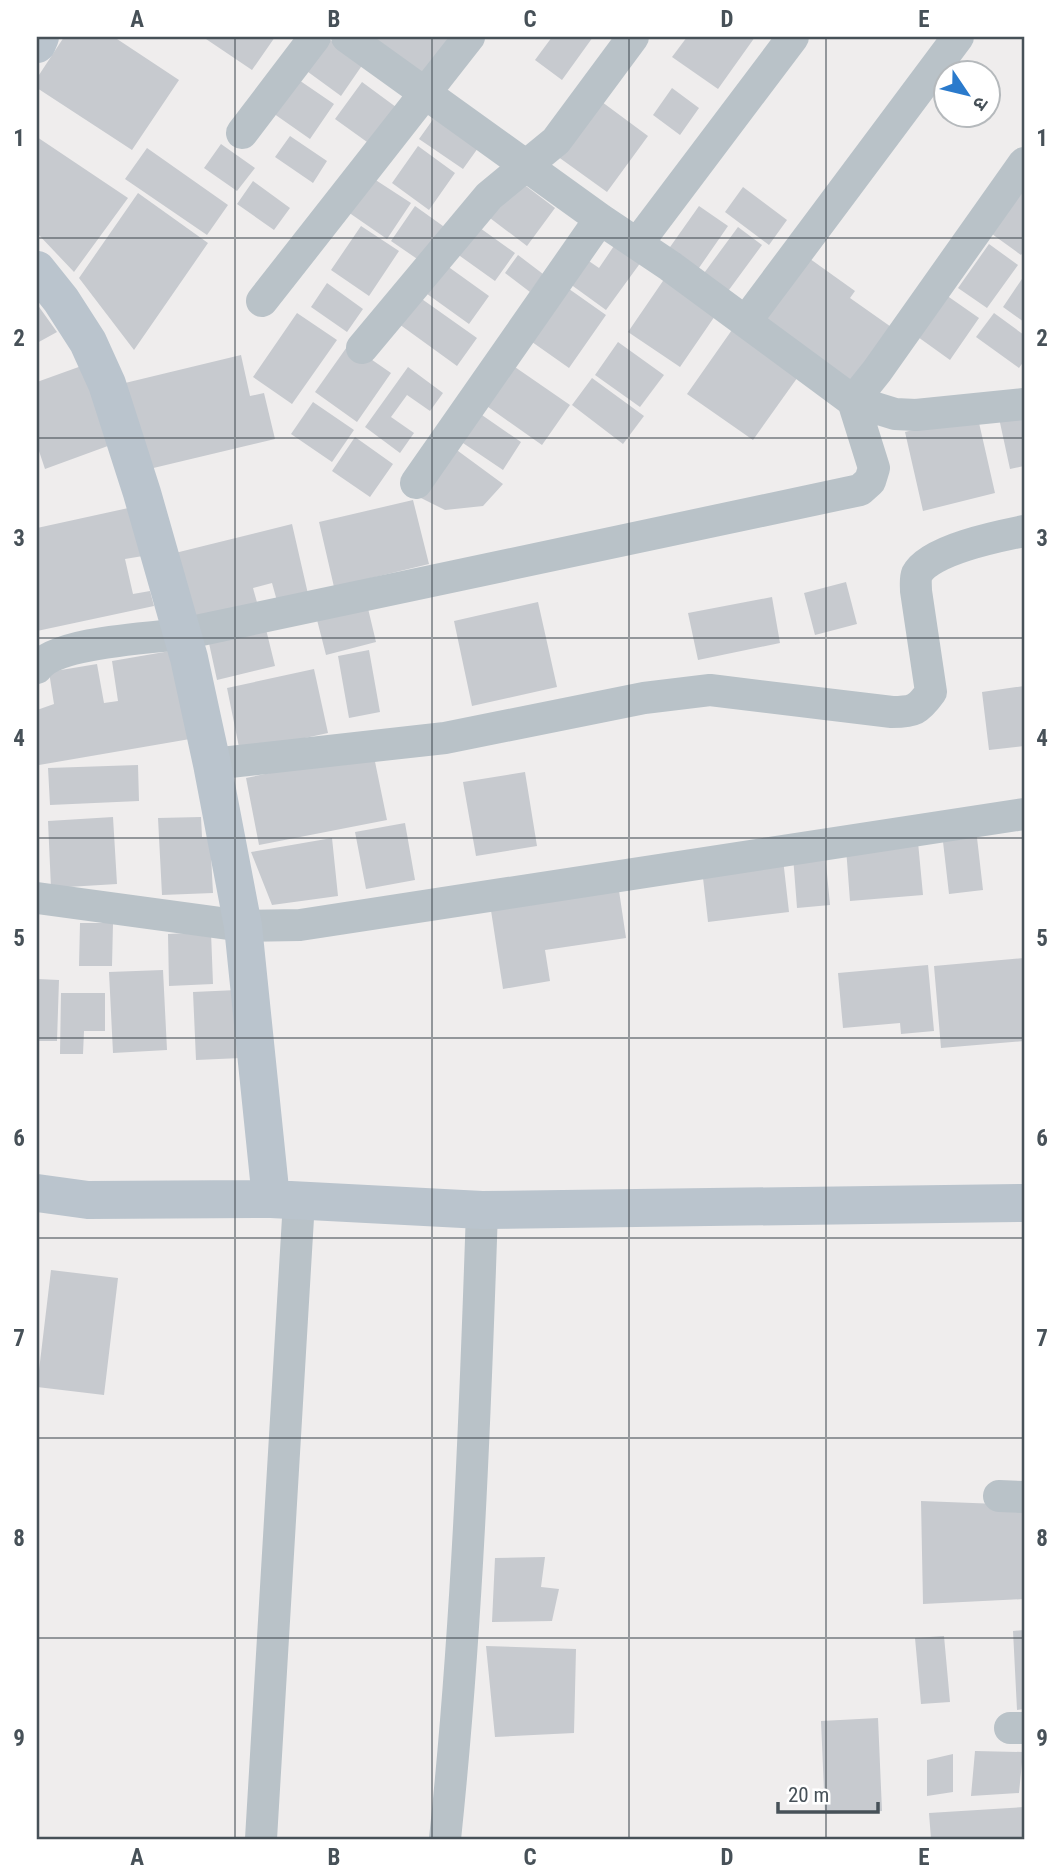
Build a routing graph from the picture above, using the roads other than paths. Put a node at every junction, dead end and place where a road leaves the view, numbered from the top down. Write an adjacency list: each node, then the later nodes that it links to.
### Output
1 (40, 37): 8 (street)
2 (315, 37): 10 (street)
3 (348, 37): 9 (street)
4 (469, 37): 9 (street)
5 (633, 37): 12 (street)
6 (793, 37): 14 (street)
7 (957, 37): 17 (street)
8 (37, 44)
9 (425, 94): 12 (street); 16 (street)
10 (242, 133)
11 (1024, 163): 20 (street)
12 (526, 165): 13 (street); 18 (street)
13 (600, 219): 14 (street); 22 (street)
14 (637, 244): 17 (street)
15 (37, 270): 24 (street)
16 (262, 301)
17 (746, 321): 20 (street)
18 (362, 348)
19 (1024, 379): 21 (street)
20 (853, 401): 21 (street); 24 (street)
21 (1015, 406)
22 (416, 483)
23 (1024, 531): 26 (street)
24 (182, 634): 25 (street); 26 (street)
25 (37, 668)
26 (212, 764): 29 (street)
27 (1024, 814): 29 (street)
28 (37, 898): 29 (street)
29 (243, 926): 31 (street)
30 (37, 1193): 31 (street)
31 (285, 1200): 33 (street); 34 (street)
32 (1024, 1203): 33 (street)
33 (482, 1210): 35 (street)
34 (261, 1839)
35 (445, 1839)

